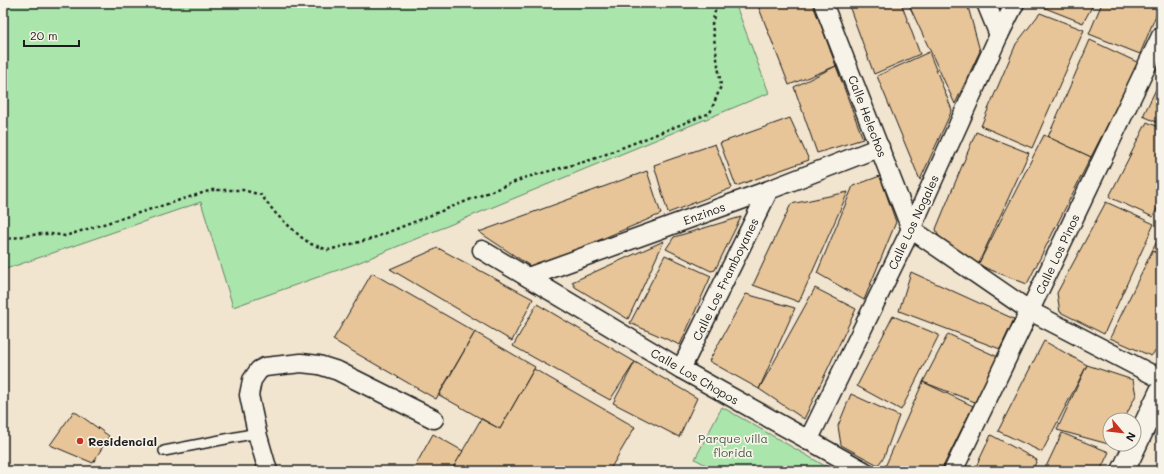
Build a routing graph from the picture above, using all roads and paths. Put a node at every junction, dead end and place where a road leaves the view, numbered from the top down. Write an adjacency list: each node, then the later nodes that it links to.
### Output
1 (717, 3): 10 (path)
2 (823, 3): 7 (street, Calle Helechos)
3 (986, 3): 5 (street)
4 (1015, 3): 5 (street, Calle Los Nogales)
5 (999, 35): 9 (street, Calle Los Nogales)
6 (1161, 36): 13 (street, Calle Los Pinos)
7 (880, 146): 8 (street, Enzinos); 9 (street, Calle Helechos)
8 (769, 190): 12 (street, Enzinos); 14 (street, Calle Los Framboyanes)
9 (911, 229): 13 (street); 19 (street, Calle Los Nogales)
10 (3, 240)
11 (482, 250): 12 (street, Calle Los Chopos)
12 (528, 277): 14 (street, Calle Los Chopos)
13 (1030, 311): 15 (street); 23 (street, Calle Los Pinos)
14 (681, 369): 19 (street, Calle Los Chopos)
15 (1161, 379)
16 (1161, 391): 24 (street)
17 (434, 419): 18 (street)
18 (257, 433): 20 (lane); 21 (street)
19 (808, 441): 22 (street, Calle Los Chopos)
20 (164, 451)
21 (268, 471)
22 (864, 471)
23 (953, 471)
24 (1123, 471)

